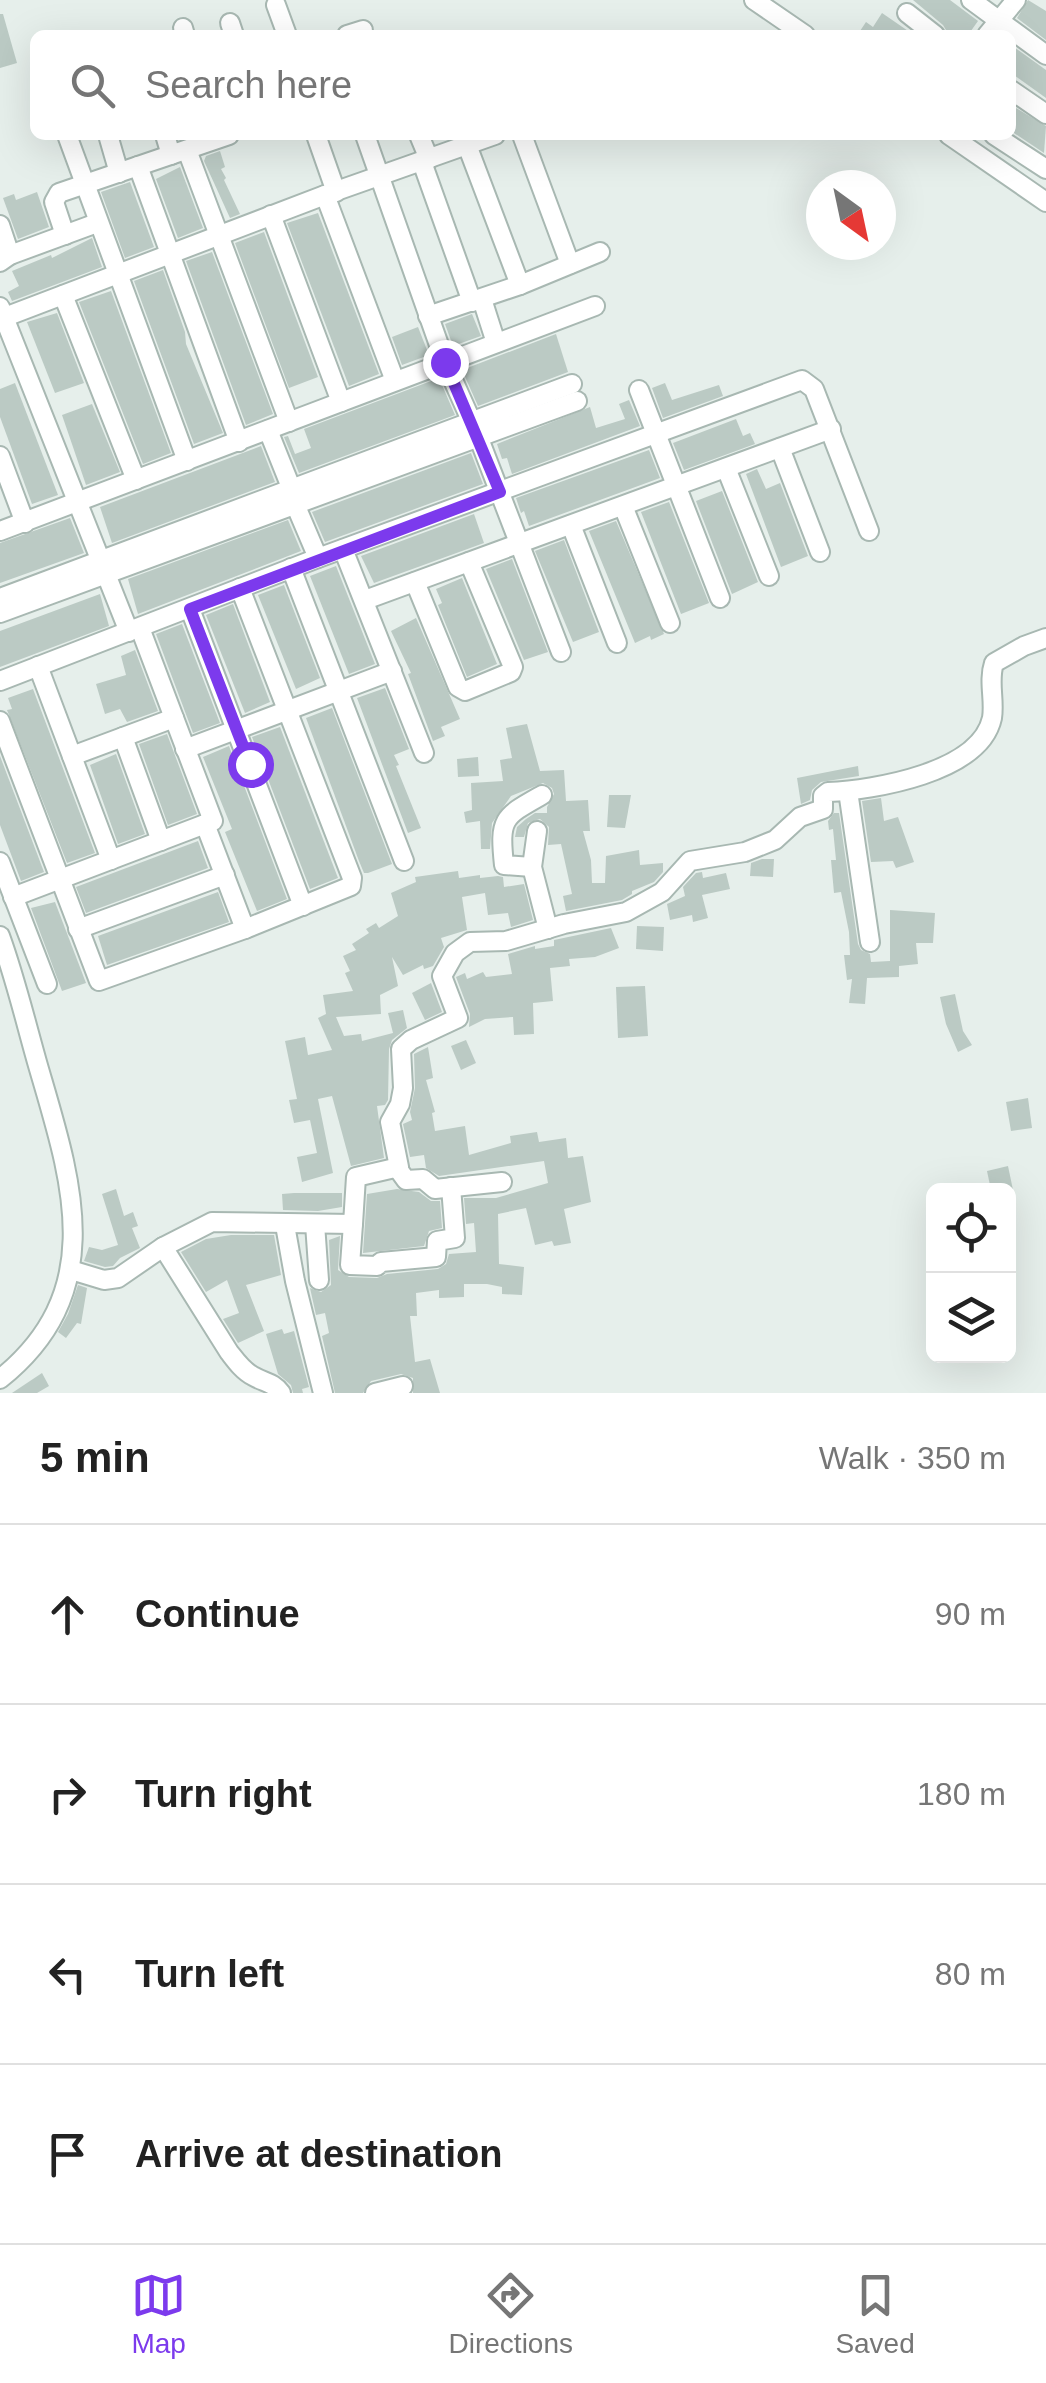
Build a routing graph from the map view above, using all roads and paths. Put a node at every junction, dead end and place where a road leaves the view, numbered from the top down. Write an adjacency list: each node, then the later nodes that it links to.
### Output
1 (754, 0): 8 (street)
2 (971, 0): 6 (street)
3 (1016, 0): 6 (street)
4 (276, 5): 7 (street)
5 (907, 13): 9 (street)
6 (993, 28)
7 (285, 30)
8 (798, 30)
9 (929, 30)
10 (1016, 40): 11 (street)
11 (1046, 55)
12 (1016, 93): 13 (street)
13 (1046, 114)
14 (69, 140): 32 (street)
15 (109, 140): 30 (street)
16 (169, 140): 26 (street)
17 (210, 140): 26 (street)
18 (317, 140): 33 (street)
19 (367, 140): 31 (street)
20 (420, 140): 27 (street)
21 (480, 140): 25 (street)
22 (524, 140): 43 (street)
23 (956, 140): 34 (street)
24 (1002, 140): 29 (street)
25 (467, 145): 27 (street); 45 (street)
26 (179, 152): 28 (street); 39 (street)
27 (426, 161): 31 (street); 47 (street)
28 (138, 166): 30 (street); 41 (street)
29 (1046, 168)
30 (119, 173): 32 (street)
31 (380, 178): 33 (street); 50 (street)
32 (84, 186): 36 (street); 38 (street)
33 (330, 193): 35 (street); 53 (street)
34 (1046, 202)
35 (271, 215): 39 (street); 56 (street)
36 (97, 223): 38 (street); 44 (street)
37 (0, 225): 42 (street)
38 (65, 235): 42 (street)
39 (220, 235): 41 (street); 57 (street)
40 (600, 252): 43 (street)
41 (170, 253): 44 (street); 62 (street)
42 (5, 258)
43 (570, 264): 45 (street)
44 (116, 274): 46 (street); 65 (street)
45 (520, 285): 47 (street)
46 (63, 294): 49 (street); 67 (street)
47 (477, 301): 50 (street); 51 (street)
48 (595, 306): 51 (street)
49 (2, 312): 71 (street)
50 (428, 316): 52 (street)
51 (496, 343): 52 (street)
52 (445, 362): 53 (street); 58 (street)
53 (396, 381): 56 (street)
54 (639, 390): 61 (street)
55 (575, 392): 58 (street)
56 (341, 402): 57 (street)
57 (289, 422): 59 (street)
58 (475, 429): 69 (street); 70 (street)
59 (268, 430): 62 (street); 70 (street)
60 (830, 430): 61 (street); 63 (street); 76 (street)
61 (656, 433): 68 (street); 69 (street)
62 (239, 442): 65 (street)
63 (780, 448): 66 (street); 79 (street)
64 (0, 456): 73 (street)
65 (186, 461): 67 (street)
66 (726, 468): 68 (street); 84 (street)
67 (136, 480): 71 (street)
68 (676, 486): 72 (street); 88 (street)
69 (500, 492): 77 (street); 78 (street)
70 (293, 497): 80 (street); 82 (street)
71 (78, 502): 73 (street); 82 (street)
72 (623, 506): 74 (street); 92 (street)
73 (25, 523): 75 (street)
74 (571, 525): 77 (street); 95 (street)
75 (0, 531)
76 (869, 532)
77 (520, 542): 81 (street); 96 (street)
78 (344, 548): 80 (street); 89 (street)
79 (820, 552)
80 (318, 558): 83 (street)
81 (469, 562): 85 (street); 85 (street)
82 (103, 568): 87 (street); 91 (street); 93 (street)
83 (292, 568): 86 (street); 100 (street)
84 (770, 576)
85 (415, 582): 89 (street)
86 (240, 588): 90 (street); 101 (street)
87 (0, 598)
88 (720, 598)
89 (365, 600): 98 (street)
90 (190, 609): 93 (street); 104 (street)
91 (0, 613)
92 (670, 623)
93 (134, 630): 97 (street); 102 (street)
94 (1046, 638): 109 (street)
95 (617, 643)
96 (561, 652)
97 (38, 666): 99 (street); 108 (street)
98 (392, 671): 100 (street); 107 (street)
99 (0, 680)
100 (339, 690): 101 (street); 116 (street)
101 (288, 710): 104 (street); 121 (street)
102 (174, 718): 105 (street); 106 (street)
103 (0, 721): 119 (street)
104 (236, 729): 106 (street); 121 (street)
105 (123, 737): 108 (street); 113 (street)
106 (185, 748): 111 (street)
107 (424, 753)
108 (72, 756): 114 (street)
109 (848, 791): 124 (street); 126 (street)
110 (542, 795): 117 (street)
111 (205, 824): 113 (street); 118 (street)
112 (538, 831): 117 (street)
113 (161, 840): 114 (street)
114 (111, 860): 119 (street)
115 (0, 862): 120 (street)
116 (404, 862)
117 (532, 867): 124 (street)
118 (225, 875): 122 (street); 123 (street)
119 (60, 879): 120 (street); 122 (street)
120 (13, 897): 127 (street)
121 (303, 906): 123 (street)
122 (78, 929): 123 (street)
123 (246, 929)
124 (548, 929): 128 (street)
125 (0, 936): 135 (street)
126 (870, 942)
127 (47, 984)
128 (398, 1169): 130 (street); 133 (street)
129 (502, 1182): 130 (street)
130 (450, 1187): 133 (street)
131 (285, 1224): 132 (street); 134 (street); 140 (street)
132 (315, 1224): 133 (street); 136 (street)
133 (352, 1224)
134 (164, 1247): 135 (street); 139 (street)
135 (70, 1270): 137 (street)
136 (319, 1280)
137 (0, 1379)
138 (402, 1386): 141 (street)
139 (281, 1393)
140 (323, 1393)
141 (375, 1393)

